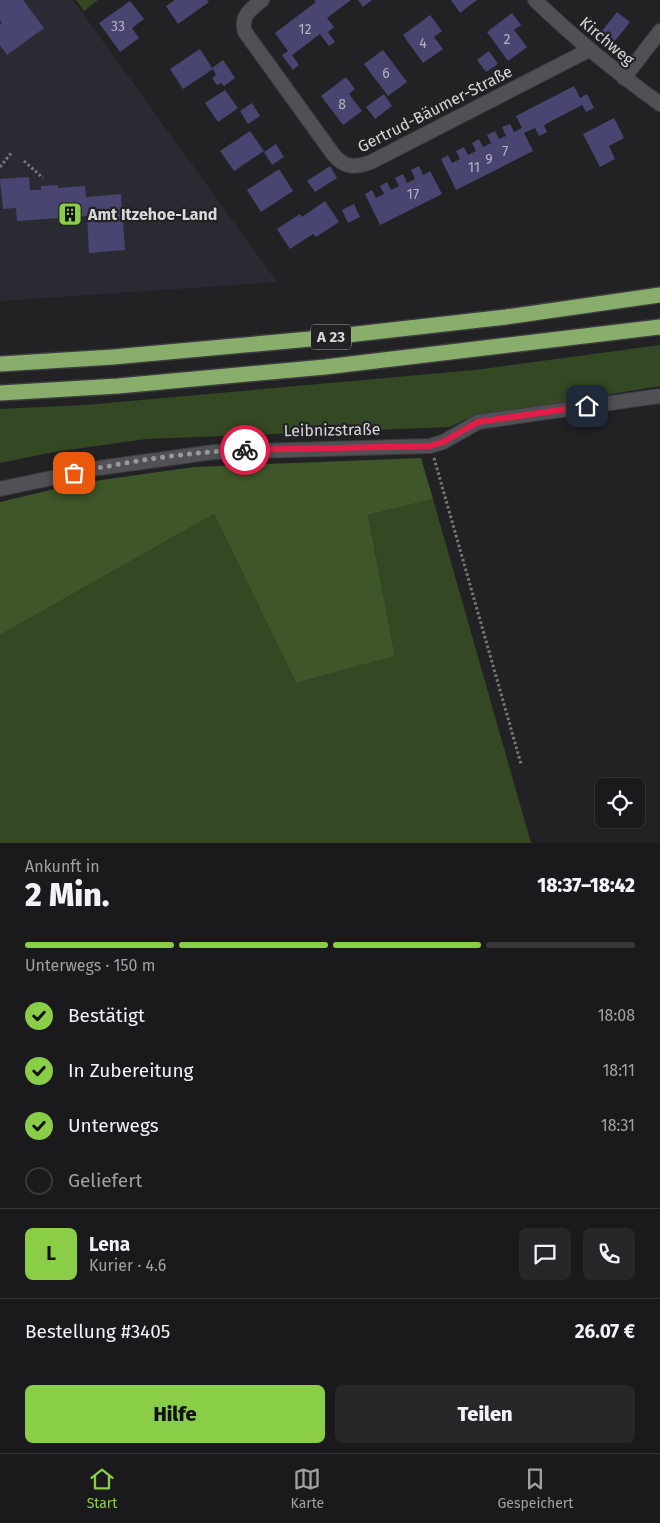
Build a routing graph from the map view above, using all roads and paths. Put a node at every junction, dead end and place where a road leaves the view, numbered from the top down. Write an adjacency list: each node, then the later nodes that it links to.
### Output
1 (262, 0): 4 (street, Gertrud-Bäumer-Straße)
2 (535, 0): 4 (street, Kirchweg)
3 (660, 31): 5 (street)
4 (590, 50): 5 (street, Kirchweg)
5 (624, 78): 6 (street, Kirchweg)
6 (660, 104)
7 (12, 152): 9 (path)
8 (24, 161): 10 (path)
9 (0, 167)
10 (43, 178)
11 (660, 294): 13 (highway, A 23)
12 (660, 327): 14 (highway, A 23)
13 (0, 364)
14 (0, 393)
15 (660, 396): 16 (street, Leibnizstraße)
16 (430, 446): 17 (street, Leibnizstraße); 18 (path)
17 (0, 489)
18 (521, 764)

